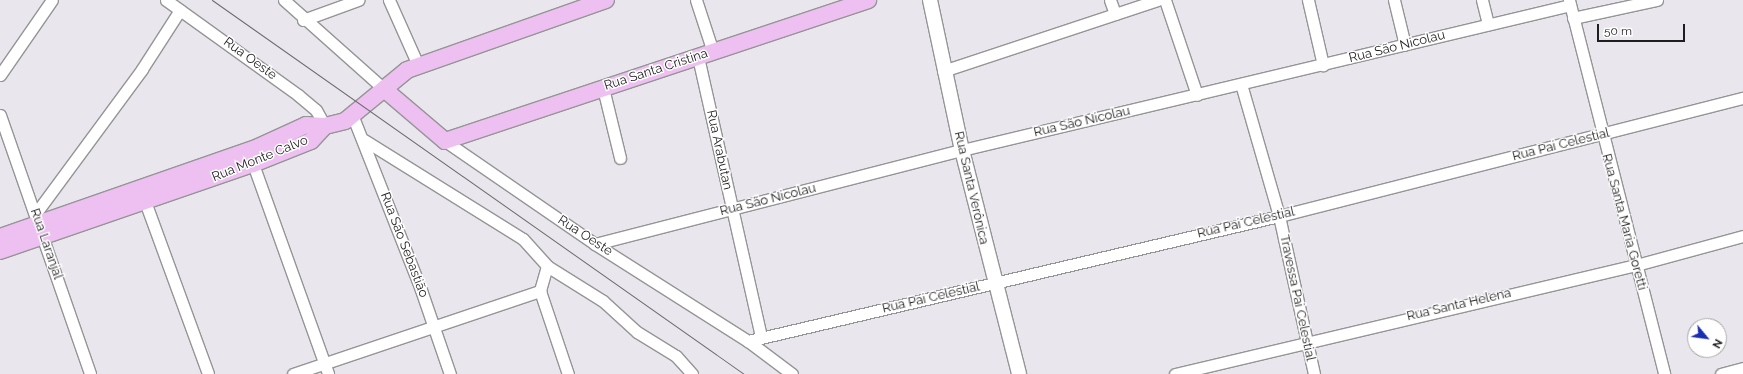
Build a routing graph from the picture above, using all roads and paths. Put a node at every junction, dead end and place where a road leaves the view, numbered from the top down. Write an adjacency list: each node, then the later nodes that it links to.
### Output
1 (52, 0): 28 (street)
2 (166, 0): 18 (street, Rua Oeste)
3 (284, 0): 21 (street)
4 (358, 0): 21 (street)
5 (389, 0): 25 (street)
6 (606, 0): 25 (main road)
7 (696, 0): 24 (street, Rua Arabutan)
8 (868, 0): 24 (main road, Rua Santa Cristina)
9 (930, 0): 27 (street, Rua Santa Verônica)
10 (1110, 0): 19 (street)
11 (1158, 0): 19 (street)
12 (1165, 0): 32 (street)
13 (1308, 0): 26 (street)
14 (1394, 0): 23 (street)
15 (1482, 0): 22 (street)
16 (1657, 0): 20 (street)
17 (1569, 2): 20 (street, Rua Santa Maria Goretti); 22 (street, Rua São Nicolau)
18 (180, 10): 36 (street, Rua Oeste); 46 (street)
19 (1115, 14): 27 (street)
20 (1573, 18): 37 (street, Rua Santa Maria Goretti)
21 (303, 20): 31 (street)
22 (1488, 24): 23 (street, Rua São Nicolau)
23 (1405, 45): 26 (street, Rua São Nicolau)
24 (706, 54): 30 (main road, Rua Santa Cristina); 44 (street, Rua Arabutan)
25 (418, 65): 31 (main road)
26 (1323, 65): 29 (street, Rua São Nicolau)
27 (943, 71): 40 (street, Rua Santa Verônica)
28 (0, 75)
29 (1241, 84): 32 (street, Rua São Nicolau); 45 (street, Travessa Pai Celestial)
30 (603, 88): 39 (main road, Rua Santa Cristina); 41 (street)
31 (384, 90): 35 (main road); 39 (main road, Rua Oeste)
32 (1197, 95): 40 (street, Rua São Nicolau)
33 (1743, 98): 37 (street, Rua Pai Celestial)
34 (0, 115): 46 (street, Rua Laranjal)
35 (353, 117): 36 (main road); 38 (street, Rua São Sebastião)
36 (325, 126): 42 (main road, Rua Monte Calvo); 43 (main road, Rua Monte Calvo)
37 (1601, 134): 45 (street, Rua Pai Celestial); 51 (street, Rua Santa Maria Goretti)
38 (364, 140): 52 (street); 55 (street, Rua São Sebastião)
39 (445, 141): 49 (street, Rua Oeste)
40 (962, 150): 44 (street, Rua São Nicolau); 53 (street, Rua Santa Verônica)
41 (620, 158)
42 (253, 164): 43 (main road, Rua Monte Calvo); 59 (street)
43 (143, 195): 46 (main road, Rua Monte Calvo); 62 (street)
44 (732, 209): 49 (street, Rua São Nicolau); 56 (street, Rua Arabutan)
45 (1279, 216): 53 (street, Rua Pai Celestial); 57 (street, Travessa Pai Celestial)
46 (40, 224): 48 (main road, Rua Monte Calvo); 50 (main road, Rua Monte Calvo); 61 (street, Rua Laranjal)
47 (1743, 236): 51 (street, Rua Santa Helena)
48 (0, 237)
49 (595, 244): 58 (street, Rua Oeste)
50 (0, 251)
51 (1636, 265): 57 (street, Rua Santa Helena); 72 (street, Rua Santa Maria Goretti)
52 (547, 266): 54 (street); 67 (street)
53 (994, 283): 56 (street, Rua Pai Celestial); 69 (street, Rua Santa Verônica)
54 (540, 291): 55 (street); 66 (street)
55 (434, 325): 59 (street); 65 (street, Rua São Sebastião)
56 (761, 337): 58 (street, Rua Pai Celestial)
57 (1306, 340): 70 (street, Rua Santa Helena); 71 (street, Travessa Pai Celestial)
58 (748, 341): 68 (street, Rua Oeste)
59 (324, 363): 63 (street); 64 (street)
60 (1743, 368): 73 (street)
61 (90, 374)
62 (208, 374)
63 (293, 374)
64 (328, 374)
65 (450, 374)
66 (568, 374)
67 (692, 374)
68 (792, 374)
69 (1019, 374)
70 (1175, 374)
71 (1314, 374)
72 (1664, 374)
73 (1721, 374)

